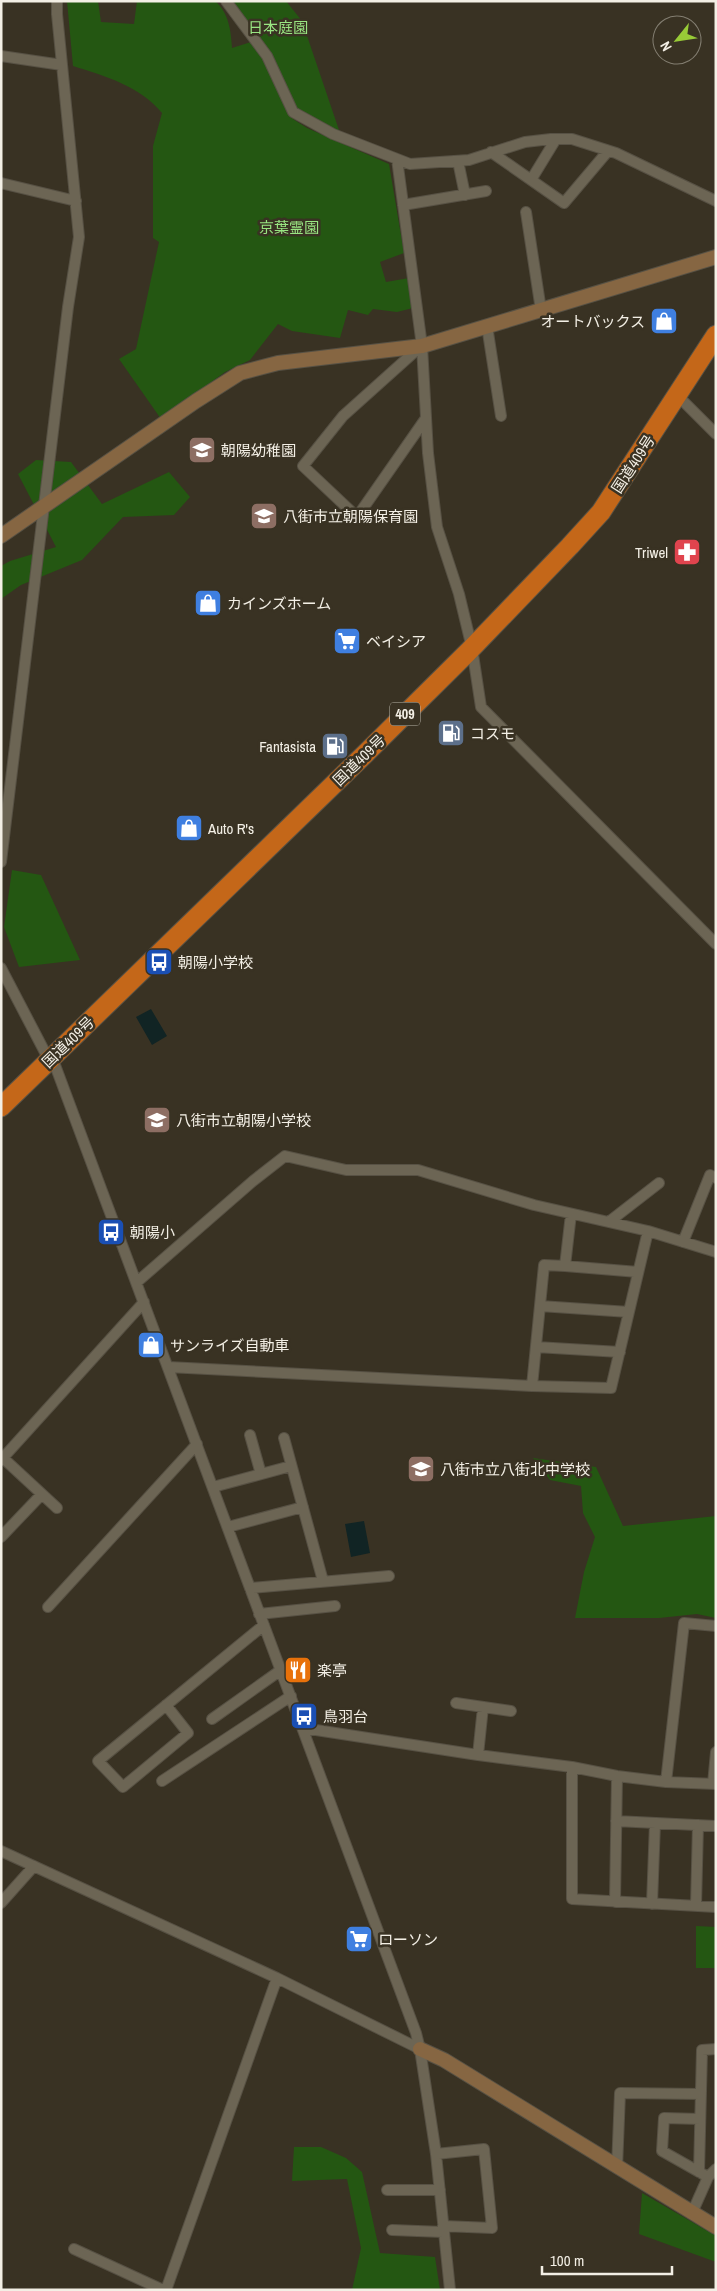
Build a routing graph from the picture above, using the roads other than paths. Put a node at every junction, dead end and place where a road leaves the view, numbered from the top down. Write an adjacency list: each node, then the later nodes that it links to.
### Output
1 (58, 1): 4 (street)
2 (226, 1): 8 (street)
3 (1, 56): 4 (street)
4 (62, 65): 14 (street)
5 (556, 139): 6 (street); 7 (street); 10 (street)
6 (608, 151): 10 (street); 15 (street)
7 (491, 152): 9 (street); 10 (street)
8 (396, 158): 9 (street); 16 (street)
9 (458, 161): 13 (street)
10 (531, 180)
11 (1, 183): 14 (street)
12 (486, 191): 13 (street)
13 (465, 195): 16 (street)
14 (76, 201): 27 (street)
15 (716, 201)
16 (403, 206): 22 (street)
17 (526, 212): 19 (street)
18 (716, 257): 19 (street)
19 (541, 310): 20 (street)
20 (487, 326): 22 (street); 24 (street)
21 (716, 335): 23 (highway, 国道409号 / 409)
22 (422, 346): 25 (street); 25 (street); 27 (street)
23 (678, 396): 26 (street); 29 (highway, 国道409号 / 409)
24 (501, 416)
25 (426, 418): 29 (street)
26 (716, 434)
27 (44, 504): 28 (street); 30 (street)
28 (1, 536)
29 (472, 648): 31 (street); 33 (highway, 国道409号 / 409)
30 (1, 862)
31 (716, 944)
32 (1, 968): 33 (street)
33 (51, 1058): 34 (highway, 国道409号 / 409); 44 (street)
34 (1, 1107)
35 (716, 1178): 40 (street)
36 (659, 1183): 38 (street)
37 (571, 1214): 38 (street); 42 (street); 44 (street)
38 (610, 1221): 39 (street)
39 (648, 1231): 40 (street); 43 (street)
40 (683, 1242): 41 (street)
41 (716, 1252)
42 (565, 1266): 43 (street); 46 (street)
43 (638, 1272): 47 (street)
44 (137, 1282): 45 (street)
45 (144, 1302): 50 (street); 55 (street)
46 (540, 1306): 47 (street); 48 (street)
47 (629, 1312): 49 (street)
48 (536, 1347): 49 (street); 51 (street)
49 (620, 1352): 51 (street)
50 (168, 1367): 51 (street); 54 (street)
51 (532, 1386)
52 (250, 1435): 57 (street)
53 (284, 1438): 56 (street)
54 (197, 1444): 58 (street); 68 (street)
55 (2, 1459): 59 (street)
56 (291, 1466): 57 (street); 60 (street)
57 (261, 1474): 58 (street)
58 (213, 1487): 62 (street)
59 (42, 1494): 61 (street); 63 (street)
60 (303, 1507): 62 (street); 65 (street)
61 (58, 1508)
62 (228, 1526): 66 (street)
63 (1, 1538)
64 (388, 1576): 65 (street)
65 (323, 1581): 66 (street)
66 (250, 1588): 69 (street)
67 (335, 1606): 69 (street)
68 (48, 1607)
69 (260, 1614): 70 (street)
70 (264, 1624): 72 (street); 75 (street)
71 (716, 1626): 85 (street)
72 (281, 1670): 73 (street); 78 (street)
73 (291, 1696): 79 (street); 84 (street)
74 (456, 1703): 76 (street)
75 (166, 1705): 75 (street)
76 (483, 1707): 77 (street); 81 (street)
77 (511, 1712)
78 (212, 1719)
79 (303, 1728): 81 (street); 99 (street)
80 (716, 1752): 86 (street)
81 (478, 1755): 82 (street)
82 (572, 1767): 83 (street); 93 (street)
83 (617, 1776): 85 (street); 87 (street)
84 (162, 1781)
85 (666, 1782): 86 (street)
86 (714, 1784)
87 (616, 1821): 88 (street); 93 (street)
88 (655, 1823): 89 (street); 95 (street)
89 (698, 1825): 90 (street); 96 (street)
90 (716, 1826)
91 (1, 1851): 92 (street)
92 (34, 1866): 94 (street); 98 (street)
93 (615, 1902): 95 (street)
94 (1, 1903)
95 (652, 1904): 96 (street)
96 (696, 1906): 97 (street)
97 (716, 1907)
98 (277, 1978): 99 (street); 113 (street)
99 (420, 2049): 103 (street); 104 (street)
100 (716, 2049): 101 (street)
101 (701, 2094): 102 (street); 104 (street)
102 (700, 2119): 105 (street); 105 (street)
103 (436, 2154): 107 (street); 110 (street)
104 (618, 2168): 108 (street)
105 (708, 2172): 108 (street)
106 (387, 2190): 107 (street)
107 (440, 2190): 110 (street)
108 (692, 2213): 109 (street)
109 (716, 2227)
110 (443, 2229): 111 (street); 114 (street)
111 (392, 2230)
112 (74, 2248): 113 (street)
113 (164, 2290)
114 (450, 2290)

